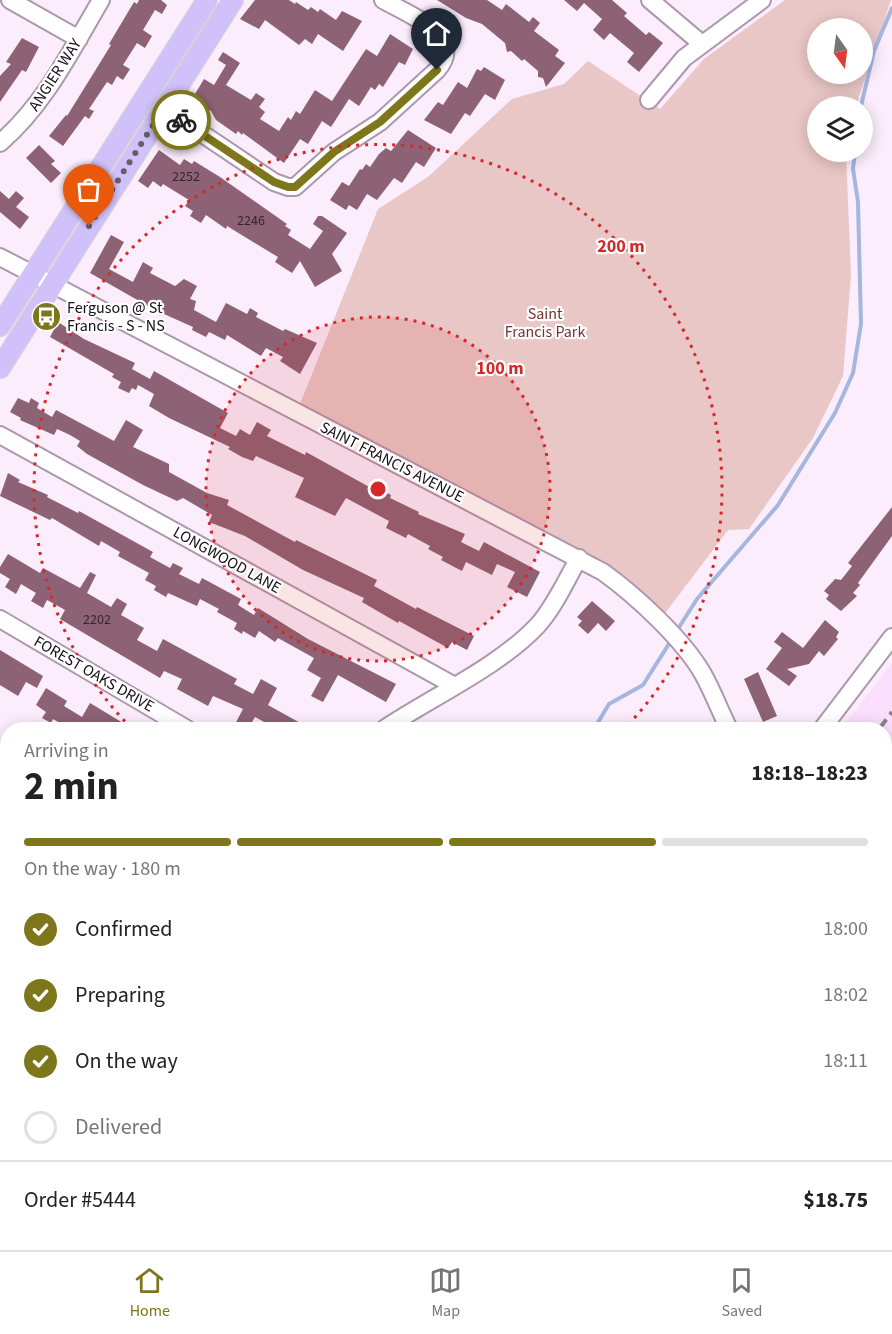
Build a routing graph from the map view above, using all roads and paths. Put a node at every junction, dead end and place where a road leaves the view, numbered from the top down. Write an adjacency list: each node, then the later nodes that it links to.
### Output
1 (10, 0): 8 (street)
2 (101, 0): 8 (street, ANGIER WAY)
3 (207, 0): 14 (main road)
4 (233, 0): 11 (main road)
5 (383, 0): 11 (street)
6 (650, 0): 9 (street)
7 (762, 0): 9 (street)
8 (79, 39): 12 (street, ANGIER WAY)
9 (702, 44): 10 (street)
10 (649, 100)
11 (164, 108): 15 (main road)
12 (0, 143)
13 (0, 257): 14 (street, SAINT FRANCIS AVENUE)
14 (32, 276): 15 (street, SAINT FRANCIS AVENUE); 16 (main road)
15 (51, 285): 17 (main road); 19 (street, SAINT FRANCIS AVENUE)
16 (0, 326)
17 (0, 368)
18 (0, 435): 22 (street, LONGWOOD LANE)
19 (579, 558): 22 (street); 25 (street, SAINT FRANCIS AVENUE)
20 (0, 619): 23 (street, FOREST OAKS DRIVE)
21 (892, 638): 26 (street)
22 (453, 685): 24 (street)
23 (175, 722)
24 (395, 722)
25 (726, 722)
26 (827, 722)

